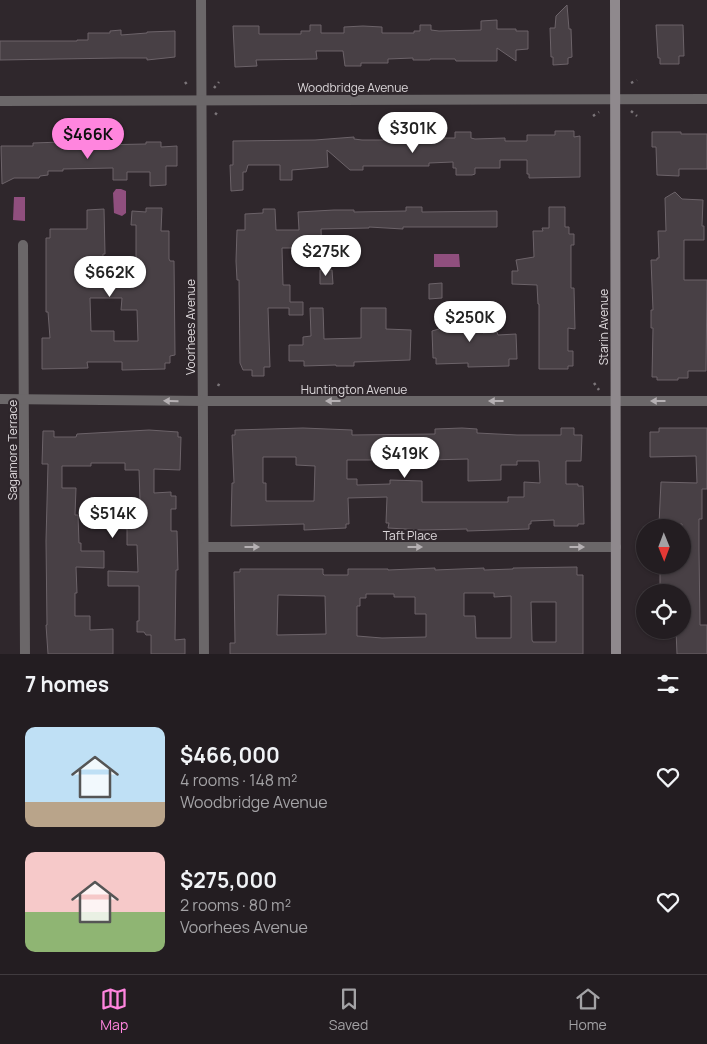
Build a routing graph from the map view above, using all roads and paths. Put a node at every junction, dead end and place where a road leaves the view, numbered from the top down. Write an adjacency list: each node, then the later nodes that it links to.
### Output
1 (201, 0): 10 (street, Voorhees Avenue)
2 (615, 0): 11 (street, Starin Avenue)
3 (637, 80): 6 (path)
4 (186, 82): 7 (path)
5 (219, 82): 8 (path)
6 (631, 83)
7 (190, 88)
8 (214, 88)
9 (707, 99): 11 (street, Woodbridge Avenue)
10 (201, 100): 11 (street, Woodbridge Avenue); 12 (street, Woodbridge Avenue); 26 (street, Voorhees Avenue)
11 (616, 100): 27 (street, Starin Avenue)
12 (0, 101)
13 (631, 111): 17 (path)
14 (598, 112): 16 (path)
15 (215, 113): 18 (path)
16 (593, 116)
17 (637, 116)
18 (220, 117)
19 (23, 245): 25 (street, Sagamore Terrace)
20 (220, 382): 22 (path)
21 (594, 383): 23 (path)
22 (218, 386)
23 (599, 388)
24 (0, 398): 25 (street, Huntington Avenue)
25 (24, 399): 26 (street, Huntington Avenue, one-way to 25); 31 (street, Sagamore Terrace)
26 (203, 401): 27 (street, Huntington Avenue, one-way to 26); 29 (street, Voorhees Avenue)
27 (616, 401): 28 (street, Huntington Avenue, one-way to 27); 30 (street, Starin Avenue)
28 (707, 401)
29 (204, 547): 30 (street, Taft Place, one-way to 30); 32 (street, Voorhees Avenue)
30 (616, 547): 33 (street, Starin Avenue)
31 (25, 654)
32 (204, 654)
33 (616, 654)

